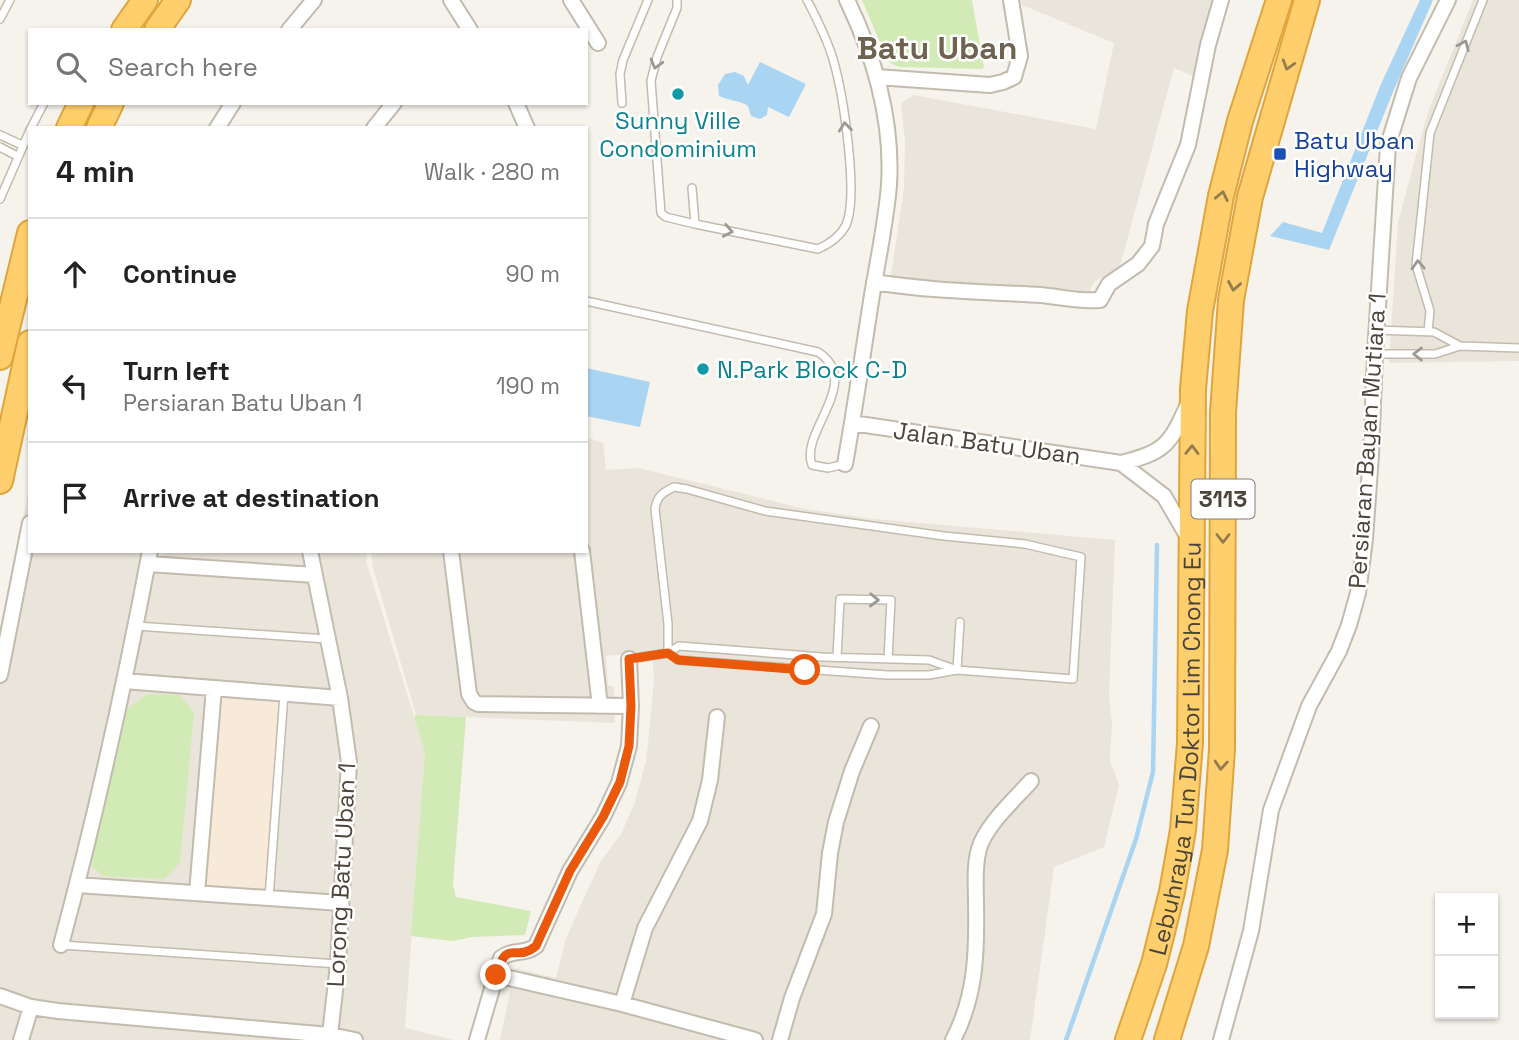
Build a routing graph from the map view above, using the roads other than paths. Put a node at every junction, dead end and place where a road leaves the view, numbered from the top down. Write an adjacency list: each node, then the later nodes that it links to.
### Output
1 (10, 0): 17 (lane)
2 (145, 0): 18 (highway)
3 (178, 0): 19 (highway)
4 (314, 0): 20 (street)
5 (451, 0): 21 (street)
6 (570, 0): 22 (street)
7 (648, 0): 24 (lane)
8 (677, 0): 44 (lane, one-way to 44)
9 (807, 0): 44 (lane, one-way to 9)
10 (847, 0): 23 (street)
11 (1012, 0): 23 (street)
12 (1221, 0): 46 (street)
13 (1279, 0): 55 (highway, Lebuhraya Tun Doktor Lim Chong Eu / 3113, one-way to 13)
14 (1307, 0): 103 (highway, Lebuhraya Tun Doktor Lim Chong Eu / 3113, one-way to 103)
15 (1448, 0): 48 (street, Persiaran Bayan Mutiara 1)
16 (1483, 0): 49 (lane, one-way to 16)
17 (0, 19)
18 (125, 28)
19 (158, 28)
20 (291, 28)
21 (469, 28)
22 (598, 43)
23 (877, 77): 46 (street)
24 (622, 103)
25 (43, 105): 31 (lane)
26 (80, 105): 32 (highway)
27 (110, 105): 33 (highway)
28 (232, 105): 34 (street)
29 (392, 105): 35 (street)
30 (517, 105): 36 (street)
31 (32, 126)
32 (70, 126)
33 (100, 126)
34 (218, 126)
35 (375, 126)
36 (526, 126)
37 (28, 133): 39 (lane)
38 (0, 135): 39 (lane)
39 (22, 145): 41 (lane)
40 (0, 146): 41 (lane)
41 (17, 156): 43 (lane)
42 (692, 188): 44 (lane)
43 (0, 199)
44 (695, 224)
45 (28, 241): 54 (highway)
46 (874, 282): 56 (street)
47 (588, 301): 58 (lane)
48 (1376, 330): 49 (lane); 53 (street, Persiaran Bayan Mutiara 1)
49 (1428, 331): 50 (lane)
50 (1460, 346): 51 (lane); 53 (lane, one-way to 53)
51 (1519, 348)
52 (28, 352): 59 (highway)
53 (1375, 354): 104 (street, Persiaran Bayan Mutiara 1)
54 (0, 357)
55 (1193, 389): 57 (street, Jalan Batu Uban); 61 (highway, Lebuhraya Tun Doktor Lim Chong Eu / 3113, one-way to 55)
56 (852, 424): 57 (street, Jalan Batu Uban); 58 (street)
57 (1121, 463): 61 (street, Jalan Batu Uban)
58 (845, 464)
59 (0, 481)
60 (28, 533): 75 (street)
61 (1191, 542): 102 (highway, Lebuhraya Tun Doktor Lim Chong Eu / 3113)
62 (310, 553): 66 (street, Lorong Batu Uban 1)
63 (451, 553): 80 (street)
64 (582, 553): 80 (street)
65 (149, 557): 66 (street); 68 (street)
66 (314, 575): 69 (street, Lorong Batu Uban 1)
67 (960, 622): 74 (lane)
68 (136, 626): 69 (lane); 76 (street)
69 (327, 639): 79 (street, Lorong Batu Uban 1)
70 (668, 653): 71 (lane); 72 (lane); 74 (lane); 74 (lane)
71 (837, 657): 73 (lane); 73 (lane, one-way to 73)
72 (629, 659): 81 (street)
73 (888, 659): 74 (lane)
74 (957, 670)
75 (0, 675)
76 (124, 681): 77 (street); 85 (street)
77 (214, 688): 78 (street); 86 (street)
78 (284, 694): 79 (street); 87 (lane)
79 (340, 698): 88 (street, Lorong Batu Uban 1)
80 (600, 706): 81 (street)
81 (631, 706): 91 (street)
82 (717, 717): 93 (street)
83 (871, 726): 100 (street)
84 (1031, 781): 101 (street)
85 (77, 885): 86 (street); 89 (street)
86 (197, 893): 87 (street)
87 (270, 898): 88 (street)
88 (341, 903): 90 (street, Lorong Batu Uban 1)
89 (61, 944): 90 (lane)
90 (338, 964): 95 (street, Lorong Batu Uban 1)
91 (496, 975): 93 (street); 98 (street)
92 (0, 996): 94 (street)
93 (622, 1004): 99 (street)
94 (31, 1007): 95 (street); 96 (street)
95 (330, 1035): 97 (street)
96 (21, 1040)
97 (355, 1040)
98 (477, 1040)
99 (755, 1040)
100 (780, 1040)
101 (953, 1040)
102 (1128, 1040)
103 (1167, 1040)
104 (1222, 1040)

